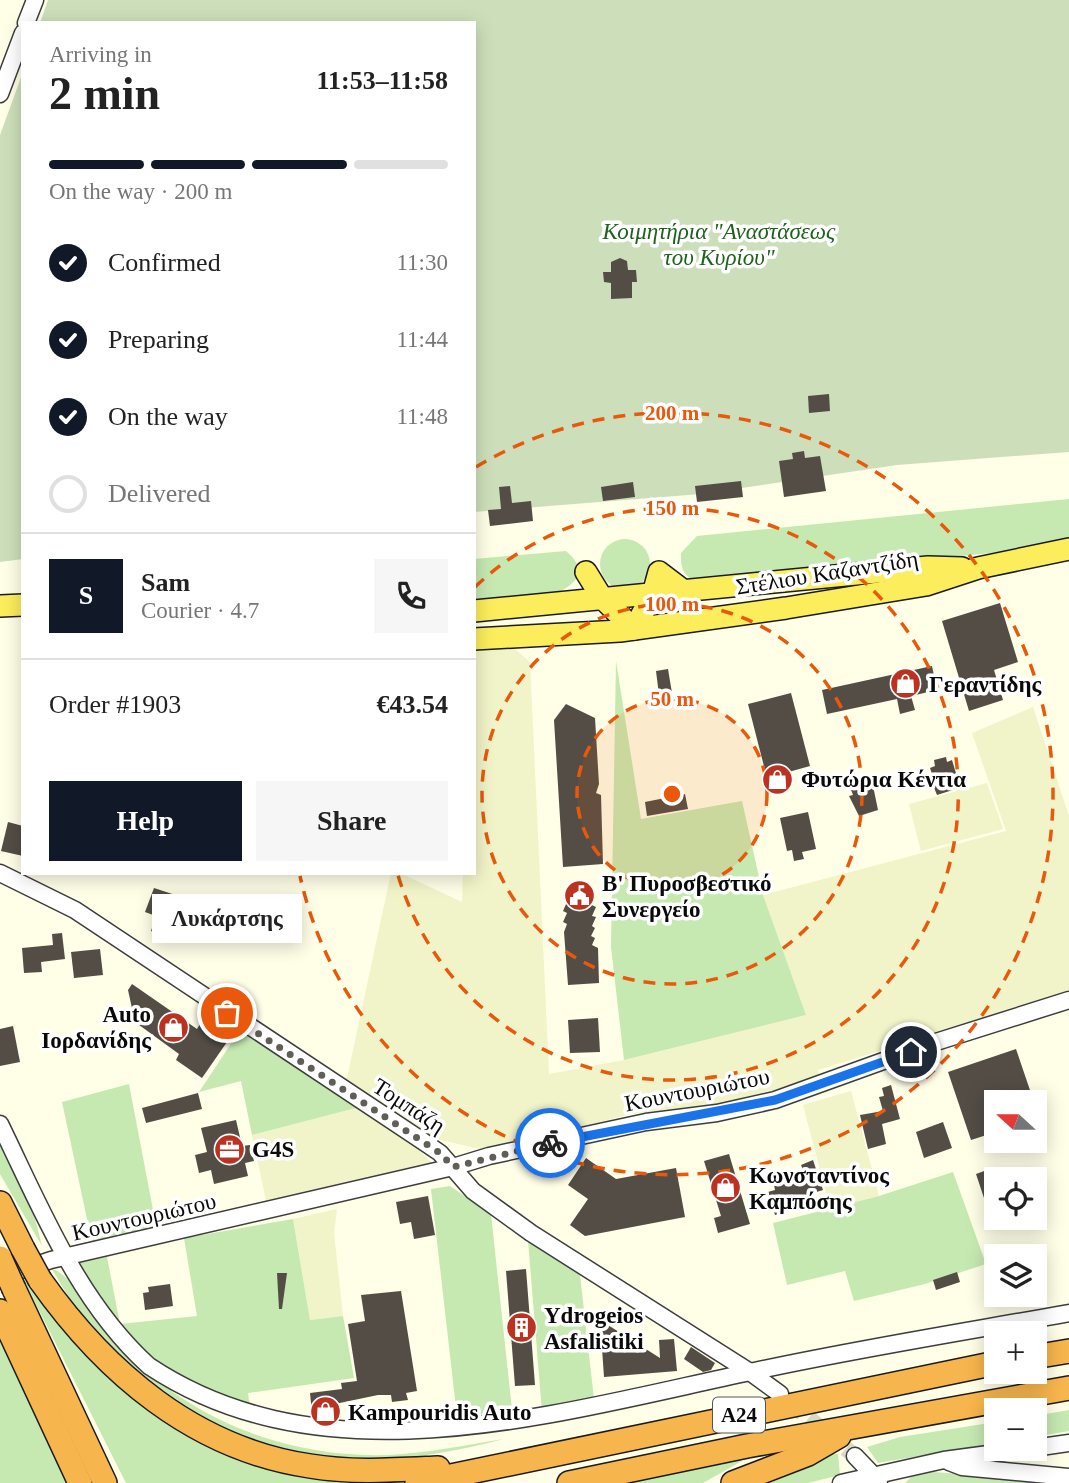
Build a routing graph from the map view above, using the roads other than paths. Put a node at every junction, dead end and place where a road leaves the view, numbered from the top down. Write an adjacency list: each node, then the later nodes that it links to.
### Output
1 (35, 0): 2 (street)
2 (27, 21)
3 (21, 38): 4 (street)
4 (0, 94)
5 (1069, 549): 6 (main road, Στέλιου Καζαντζίδη)
6 (978, 568): 7 (main road, Στέλιου Καζαντζίδη); 14 (main road, Στέλιου Καζαντζίδη)
7 (684, 590): 8 (main road, Στέλιου Καζαντζίδη); 8 (main road)
8 (653, 594): 9 (main road, Στέλιου Καζαντζίδη); 14 (main road)
9 (602, 598): 10 (main road, Στέλιου Καζαντζίδη); 10 (main road); 14 (main road)
10 (558, 604): 13 (main road, Στέλιου Καζαντζίδη)
11 (21, 605): 12 (main road)
12 (0, 606)
13 (476, 611)
14 (634, 629): 15 (main road, Στέλιου Καζαντζίδη)
15 (476, 639)
16 (0, 873): 19 (street, Τομπάζη)
17 (1069, 1000): 19 (street, Κουντουριώτου)
18 (0, 1124): 22 (street)
19 (453, 1167): 22 (street, Κουντουριώτου); 29 (street, Τομπάζη)
20 (0, 1203): 40 (highway, Α24, bridge)
21 (0, 1258): 23 (highway, bridge)
22 (68, 1258): 23 (street, Κουντουριώτου); 33 (street)
23 (7, 1283): 44 (highway)
24 (0, 1311): 43 (highway)
25 (1069, 1313): 29 (street)
26 (1069, 1351): 27 (highway)
27 (1047, 1355)
28 (984, 1365): 40 (highway, Α24)
29 (750, 1372): 31 (street, Τομπάζη); 35 (street)
30 (1069, 1388): 32 (highway, Α24)
31 (780, 1394)
32 (858, 1426): 46 (highway); 47 (highway, Α24)
33 (254, 1430)
34 (1069, 1443): 36 (street)
35 (437, 1445)
36 (1047, 1446)
37 (984, 1455): 39 (street)
38 (855, 1456): 42 (street)
39 (944, 1460): 41 (street); 42 (street)
40 (483, 1468): 45 (highway)
41 (1069, 1477)
42 (878, 1479): 48 (street)
43 (80, 1483)
44 (105, 1483)
45 (418, 1483)
46 (569, 1483)
47 (733, 1483)
48 (841, 1483)

